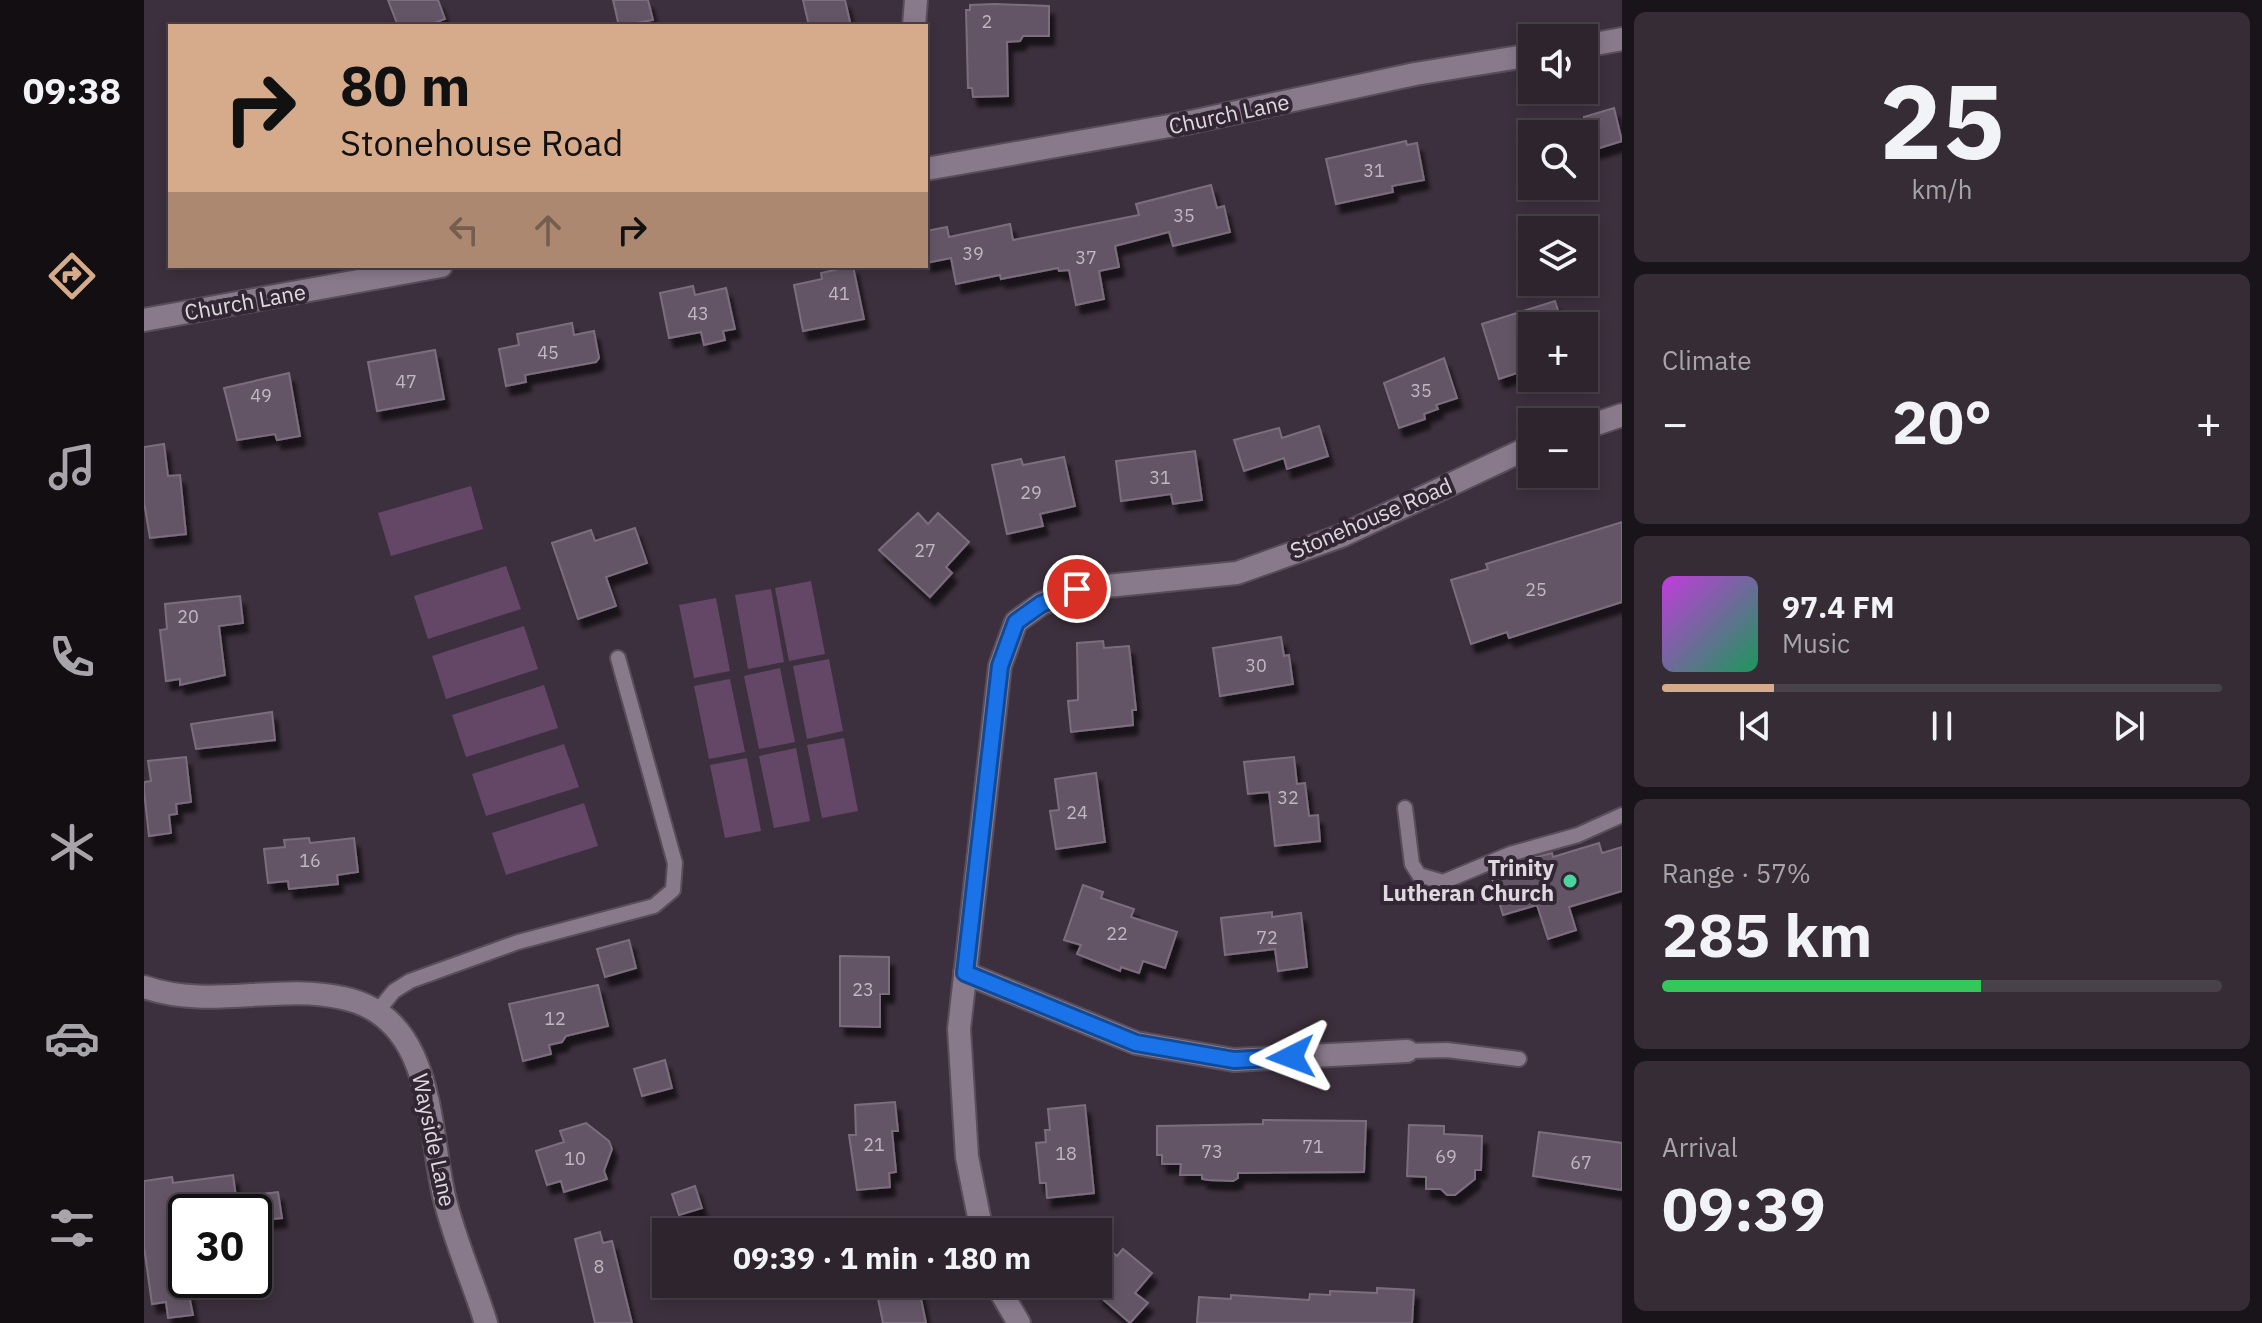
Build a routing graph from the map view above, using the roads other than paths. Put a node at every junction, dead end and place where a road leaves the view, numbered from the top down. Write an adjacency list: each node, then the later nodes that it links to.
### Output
1 (916, 0): 2 (street)
2 (914, 24)
3 (1622, 39): 4 (street)
4 (1598, 43)
5 (1518, 57): 6 (street, Church Lane)
6 (928, 169)
7 (430, 268): 8 (street, Church Lane)
8 (144, 320)
9 (1622, 415): 10 (street)
10 (1598, 423)
11 (1518, 453): 15 (street, Stonehouse Road)
12 (618, 658): 17 (lane)
13 (1405, 808): 14 (lane)
14 (1622, 815)
15 (965, 973): 18 (street); 20 (street, Stonehouse Road)
16 (144, 987): 17 (street, Wayside Lane)
17 (376, 1013): 22 (street, Wayside Lane)
18 (1407, 1051): 19 (lane)
19 (1519, 1059)
20 (979, 1218)
21 (1004, 1298): 23 (street)
22 (486, 1323)
23 (1019, 1323)

